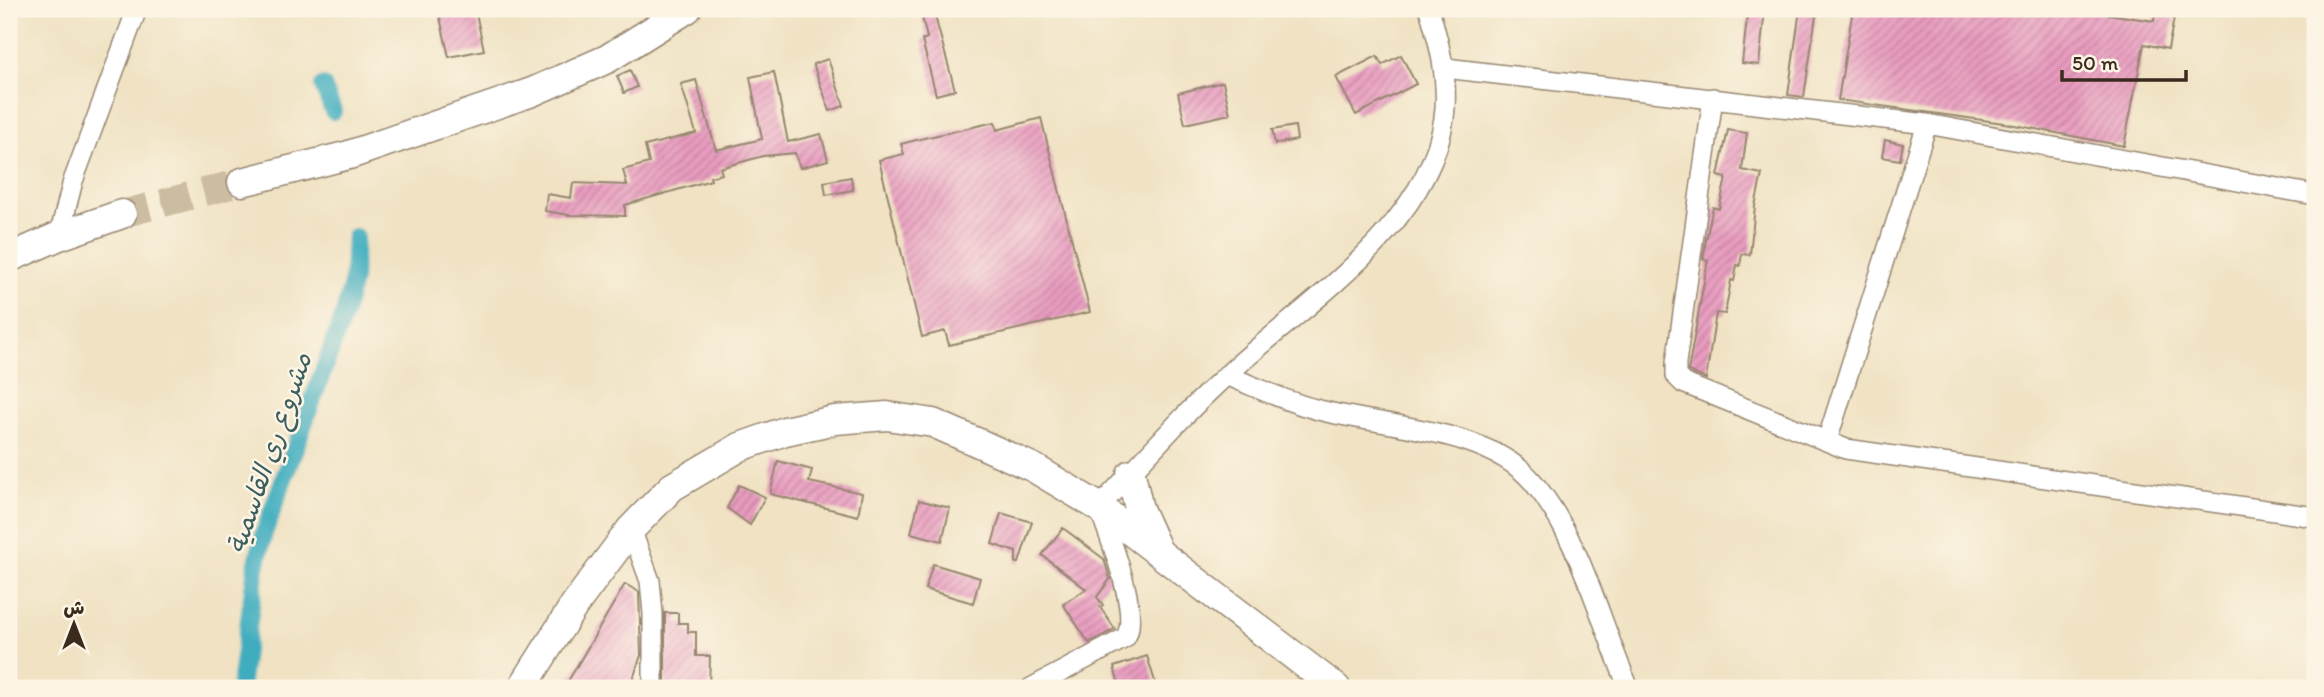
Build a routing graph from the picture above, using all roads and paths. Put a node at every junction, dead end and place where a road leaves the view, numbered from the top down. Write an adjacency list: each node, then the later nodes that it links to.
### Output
1 (137, 9): 10 (street)
2 (687, 9): 7 (main road)
3 (1429, 9): 4 (street)
4 (1445, 68): 5 (street); 12 (street)
5 (1713, 98): 6 (street); 13 (street)
6 (1927, 124): 8 (street); 13 (street)
7 (243, 182)
8 (2315, 195)
9 (122, 214): 10 (main road)
10 (59, 236): 11 (main road)
11 (9, 258)
12 (1226, 375): 14 (street); 23 (street)
13 (1827, 441): 16 (street)
14 (1131, 474): 15 (street); 18 (main road)
15 (1100, 507): 17 (main road); 18 (main road); 21 (street)
16 (2315, 517)
17 (631, 528): 19 (main road); 20 (street)
18 (1160, 556): 22 (main road)
19 (523, 688)
20 (653, 688)
21 (1031, 688)
22 (1336, 688)
23 (1629, 688)

